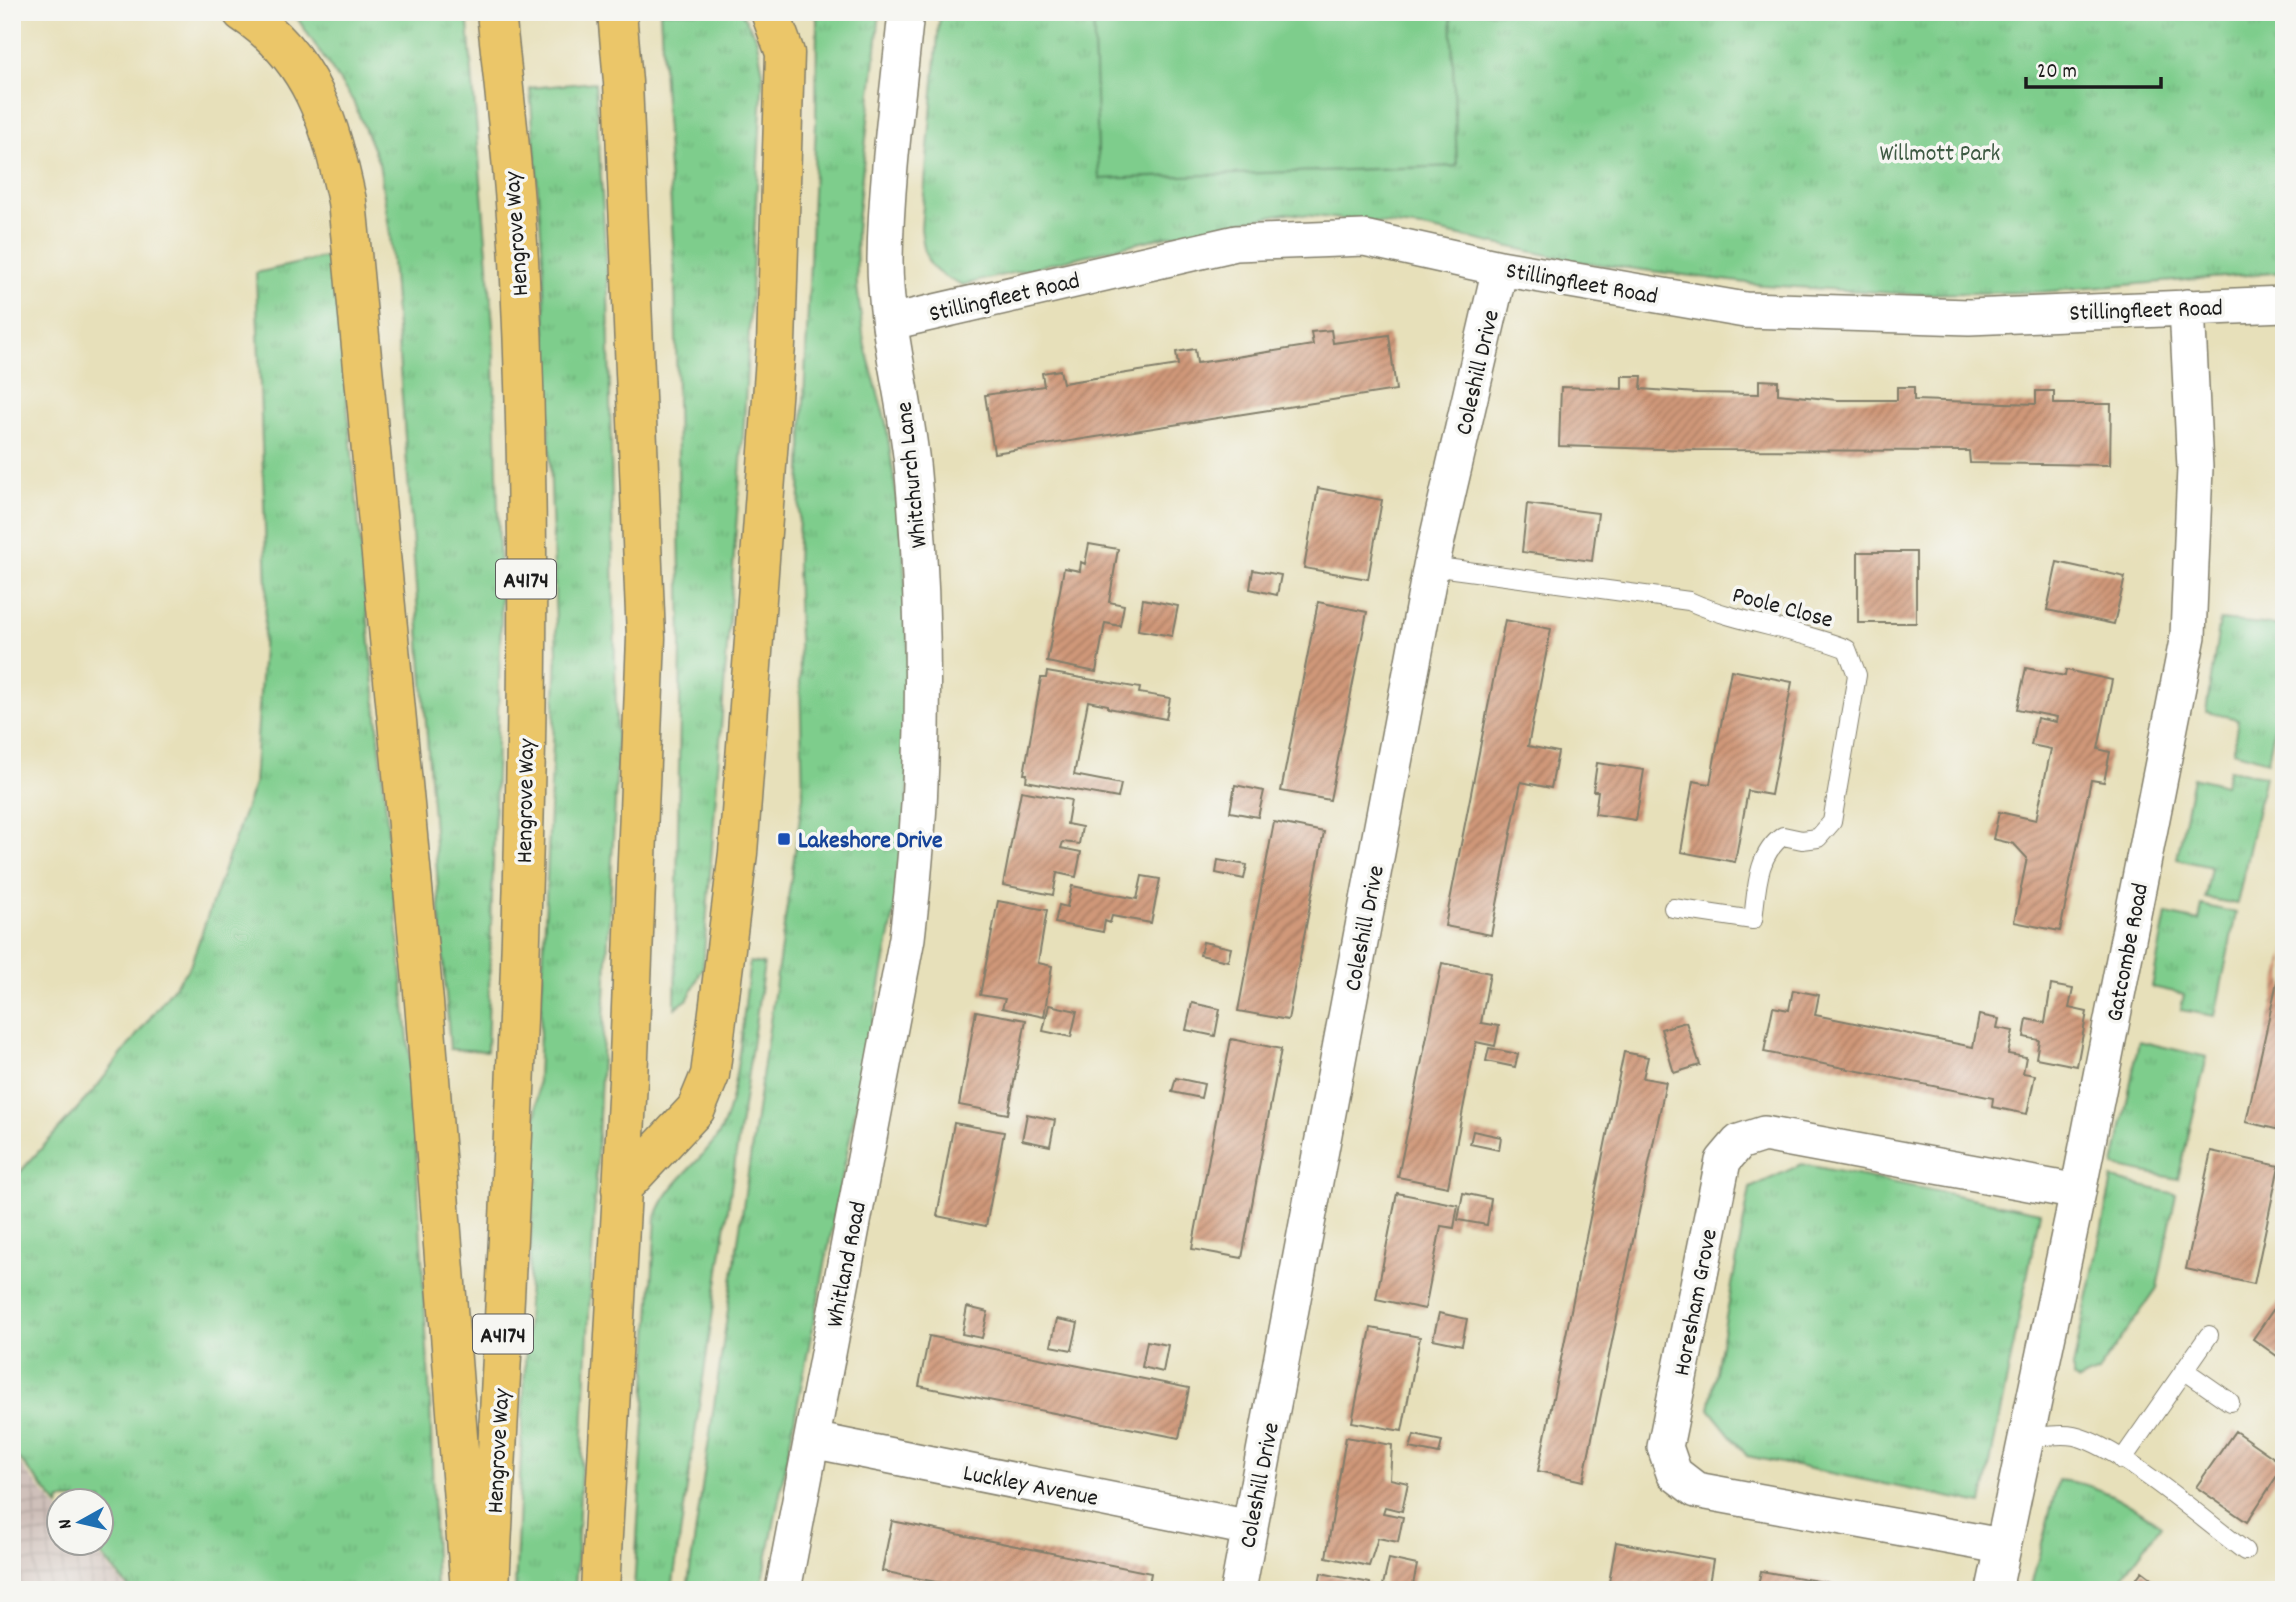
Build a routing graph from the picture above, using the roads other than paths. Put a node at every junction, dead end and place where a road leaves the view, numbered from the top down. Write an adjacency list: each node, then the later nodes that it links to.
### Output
1 (242, 12): 24 (highway)
2 (496, 12): 25 (highway, Hengrove Way / A4174)
3 (617, 12): 13 (highway)
4 (770, 12): 13 (highway)
5 (906, 12): 9 (street, Whitchurch Lane)
6 (1500, 268): 8 (street, Stillingfleet Road); 9 (street, Stillingfleet Road); 10 (street, Coleshill Drive)
7 (2284, 304): 8 (street, Stillingfleet Road)
8 (2188, 307): 14 (street, Gatcombe Road)
9 (891, 322): 12 (street, Whitchurch Lane)
10 (1431, 566): 11 (lane, Poole Close); 21 (street, Coleshill Drive)
11 (1673, 908)
12 (907, 938): 19 (street, Whitland Road)
13 (621, 1189): 26 (highway)
14 (2078, 1192): 18 (street, Gatcombe Road); 22 (street, Horesham Grove)
15 (2209, 1335): 16 (lane)
16 (2185, 1370): 17 (lane); 20 (lane)
17 (2230, 1402)
18 (2025, 1438): 20 (lane); 22 (street, Gatcombe Road)
19 (812, 1440): 21 (street, Luckley Avenue); 27 (street, Whitland Road)
20 (2122, 1460): 23 (lane)
21 (1250, 1528): 28 (street, Coleshill Drive)
22 (2001, 1546): 29 (street, Gatcombe Road)
23 (2245, 1551)
24 (470, 1590)
25 (490, 1590)
26 (600, 1590)
27 (783, 1590)
28 (1238, 1590)
29 (1994, 1590)

